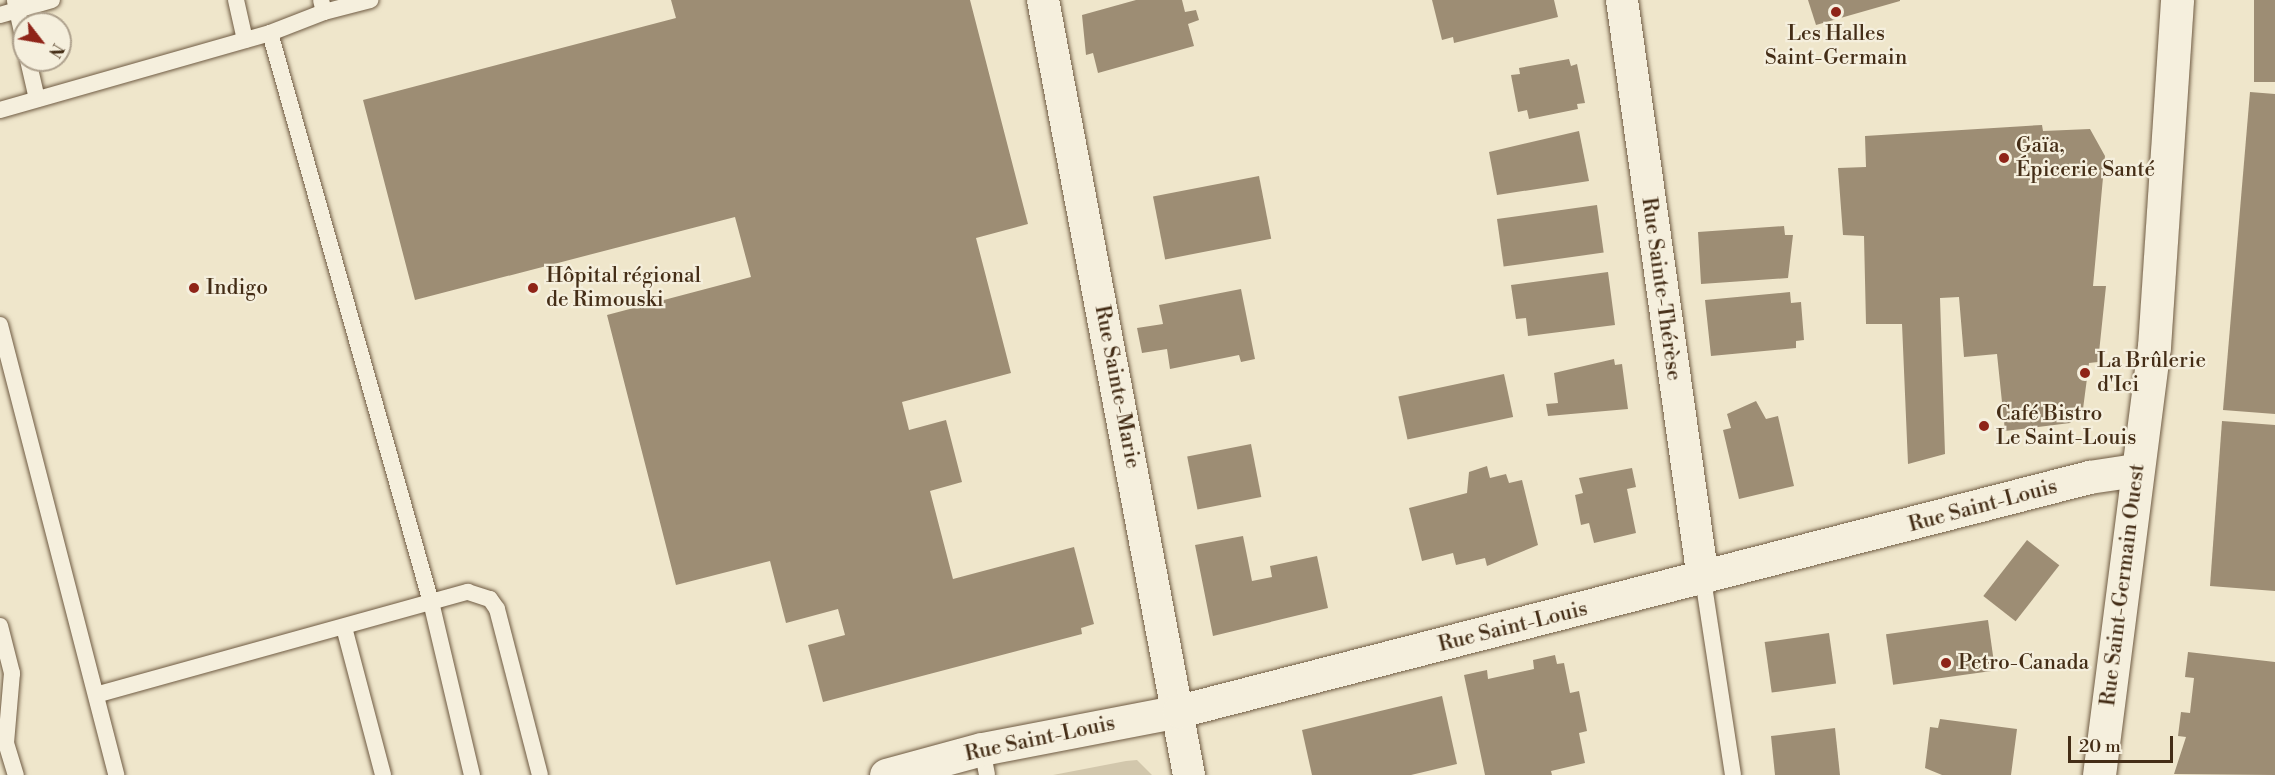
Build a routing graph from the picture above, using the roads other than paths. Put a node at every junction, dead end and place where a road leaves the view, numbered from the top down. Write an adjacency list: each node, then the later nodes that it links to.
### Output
1 (52, 0): 7 (lane)
2 (236, 0): 11 (lane)
3 (370, 0): 8 (lane)
4 (1043, 0): 22 (street, Rue Sainte-Marie)
5 (1622, 0): 17 (street, Rue Sainte-Thérèse)
6 (2177, 0): 16 (street, Rue Saint-Germain Ouest)
7 (16, 5): 9 (lane)
8 (323, 6): 10 (lane)
9 (0, 15)
10 (270, 33): 11 (lane); 18 (lane)
11 (245, 40): 13 (lane)
12 (31, 72): 13 (lane)
13 (37, 99): 14 (lane)
14 (0, 110)
15 (0, 325): 21 (lane)
16 (2136, 470): 17 (street, Rue Saint-Louis); 32 (street, Rue Saint-Germain Ouest)
17 (1703, 579): 22 (street, Rue Saint-Louis); 31 (lane)
18 (432, 606): 20 (lane); 27 (lane); 28 (lane)
19 (0, 626): 25 (lane)
20 (345, 631): 21 (lane); 26 (lane)
21 (99, 694): 24 (lane)
22 (1179, 711): 23 (street, Rue Saint-Louis); 30 (street, Rue Sainte-Marie)
23 (985, 762): 29 (street, Rue Saint-Louis)
24 (117, 774)
25 (16, 775)
26 (382, 775)
27 (472, 775)
28 (540, 775)
29 (886, 775)
30 (1189, 775)
31 (1733, 775)
32 (2099, 775)

